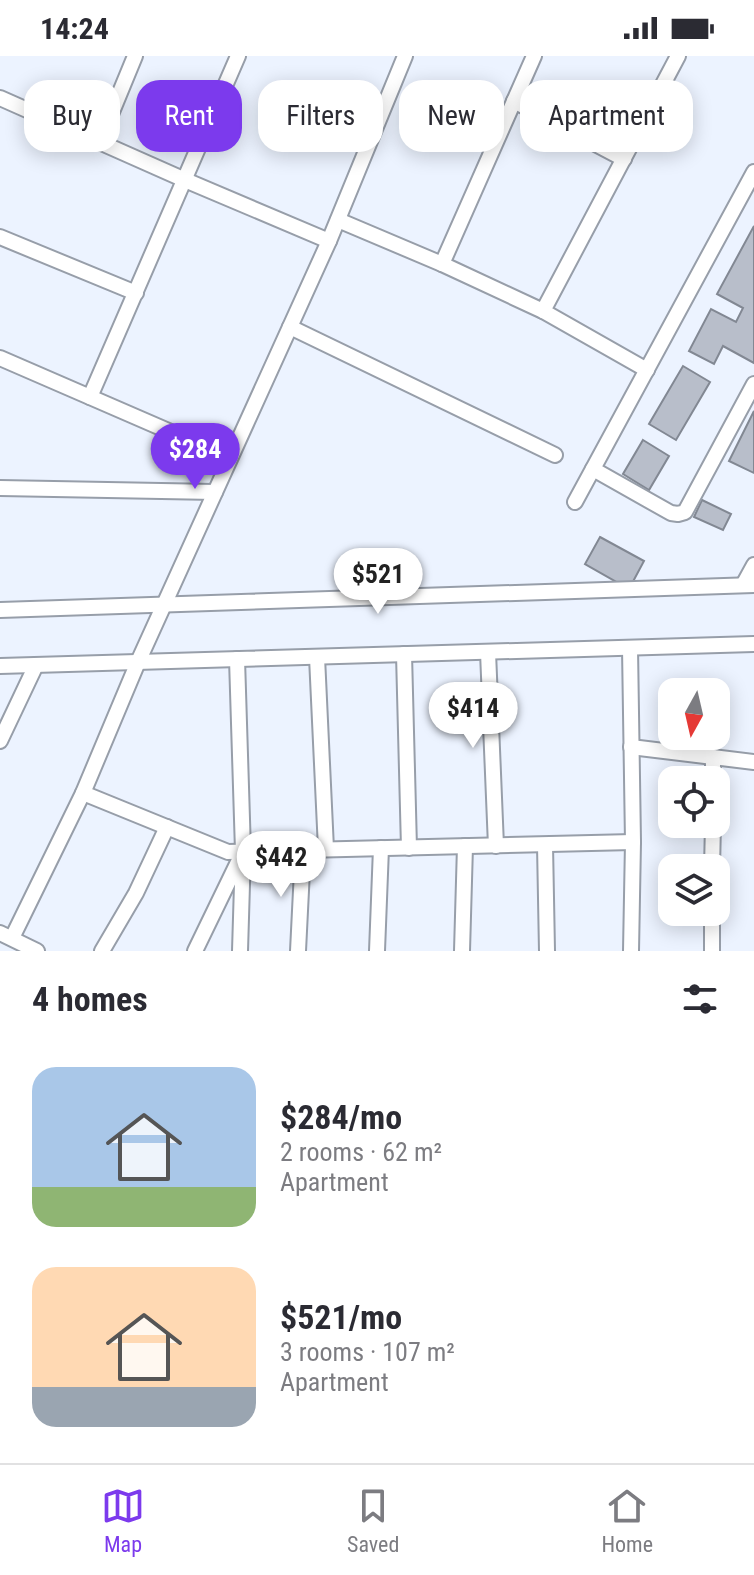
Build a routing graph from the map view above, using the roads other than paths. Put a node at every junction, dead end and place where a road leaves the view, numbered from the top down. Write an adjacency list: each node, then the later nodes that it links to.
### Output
1 (135, 56): 6 (street)
2 (238, 56): 13 (street)
3 (405, 56): 14 (street)
4 (534, 56): 8 (street)
5 (678, 56): 11 (street)
6 (120, 92)
7 (0, 98): 9 (street)
8 (514, 101): 11 (street); 17 (street)
9 (24, 108)
10 (120, 150): 13 (street)
11 (624, 159): 19 (street)
12 (754, 172): 22 (street)
13 (185, 180): 16 (street); 18 (street)
14 (338, 220): 16 (street); 17 (street)
15 (0, 237): 18 (street)
16 (329, 241): 20 (street)
17 (442, 264): 19 (street)
18 (136, 293): 24 (street)
19 (543, 311): 22 (street)
20 (290, 327): 26 (street); 29 (street)
21 (0, 358): 24 (street)
22 (647, 370): 27 (street)
23 (754, 384): 27 (street)
24 (90, 397): 25 (street)
25 (196, 443)
26 (555, 455)
27 (593, 469): 30 (street)
28 (0, 488): 29 (street)
29 (215, 492): 33 (street)
30 (575, 502)
31 (754, 565): 32 (street)
32 (748, 585): 33 (street)
33 (164, 604): 34 (street); 41 (street)
34 (0, 610)
35 (754, 644): 36 (street)
36 (630, 648): 37 (street); 45 (street)
37 (488, 652): 38 (street); 54 (street)
38 (404, 654): 39 (street); 56 (street)
39 (317, 657): 40 (street); 57 (street)
40 (237, 659): 41 (street); 59 (street)
41 (138, 662): 42 (street); 49 (street)
42 (36, 665): 43 (street); 44 (street)
43 (0, 666)
44 (0, 741)
45 (631, 747): 46 (street); 51 (street)
46 (713, 757): 47 (street); 48 (street)
47 (754, 762)
48 (713, 766)
49 (83, 793): 50 (street); 61 (street)
50 (167, 827): 59 (street); 63 (street)
51 (633, 842): 52 (street); 70 (street)
52 (545, 845): 54 (street); 69 (street)
53 (465, 846): 54 (street); 56 (street); 68 (street)
54 (496, 846)
55 (381, 848): 56 (street); 57 (street); 67 (street)
56 (409, 848)
57 (326, 849): 58 (street)
58 (303, 850): 59 (street); 66 (street)
59 (243, 851): 64 (street); 65 (street)
60 (712, 926): 71 (street)
61 (6, 936): 62 (street)
62 (37, 951)
63 (102, 951)
64 (195, 951)
65 (240, 951)
66 (298, 951)
67 (377, 951)
68 (462, 951)
69 (547, 951)
70 (631, 951)
71 (712, 951)

